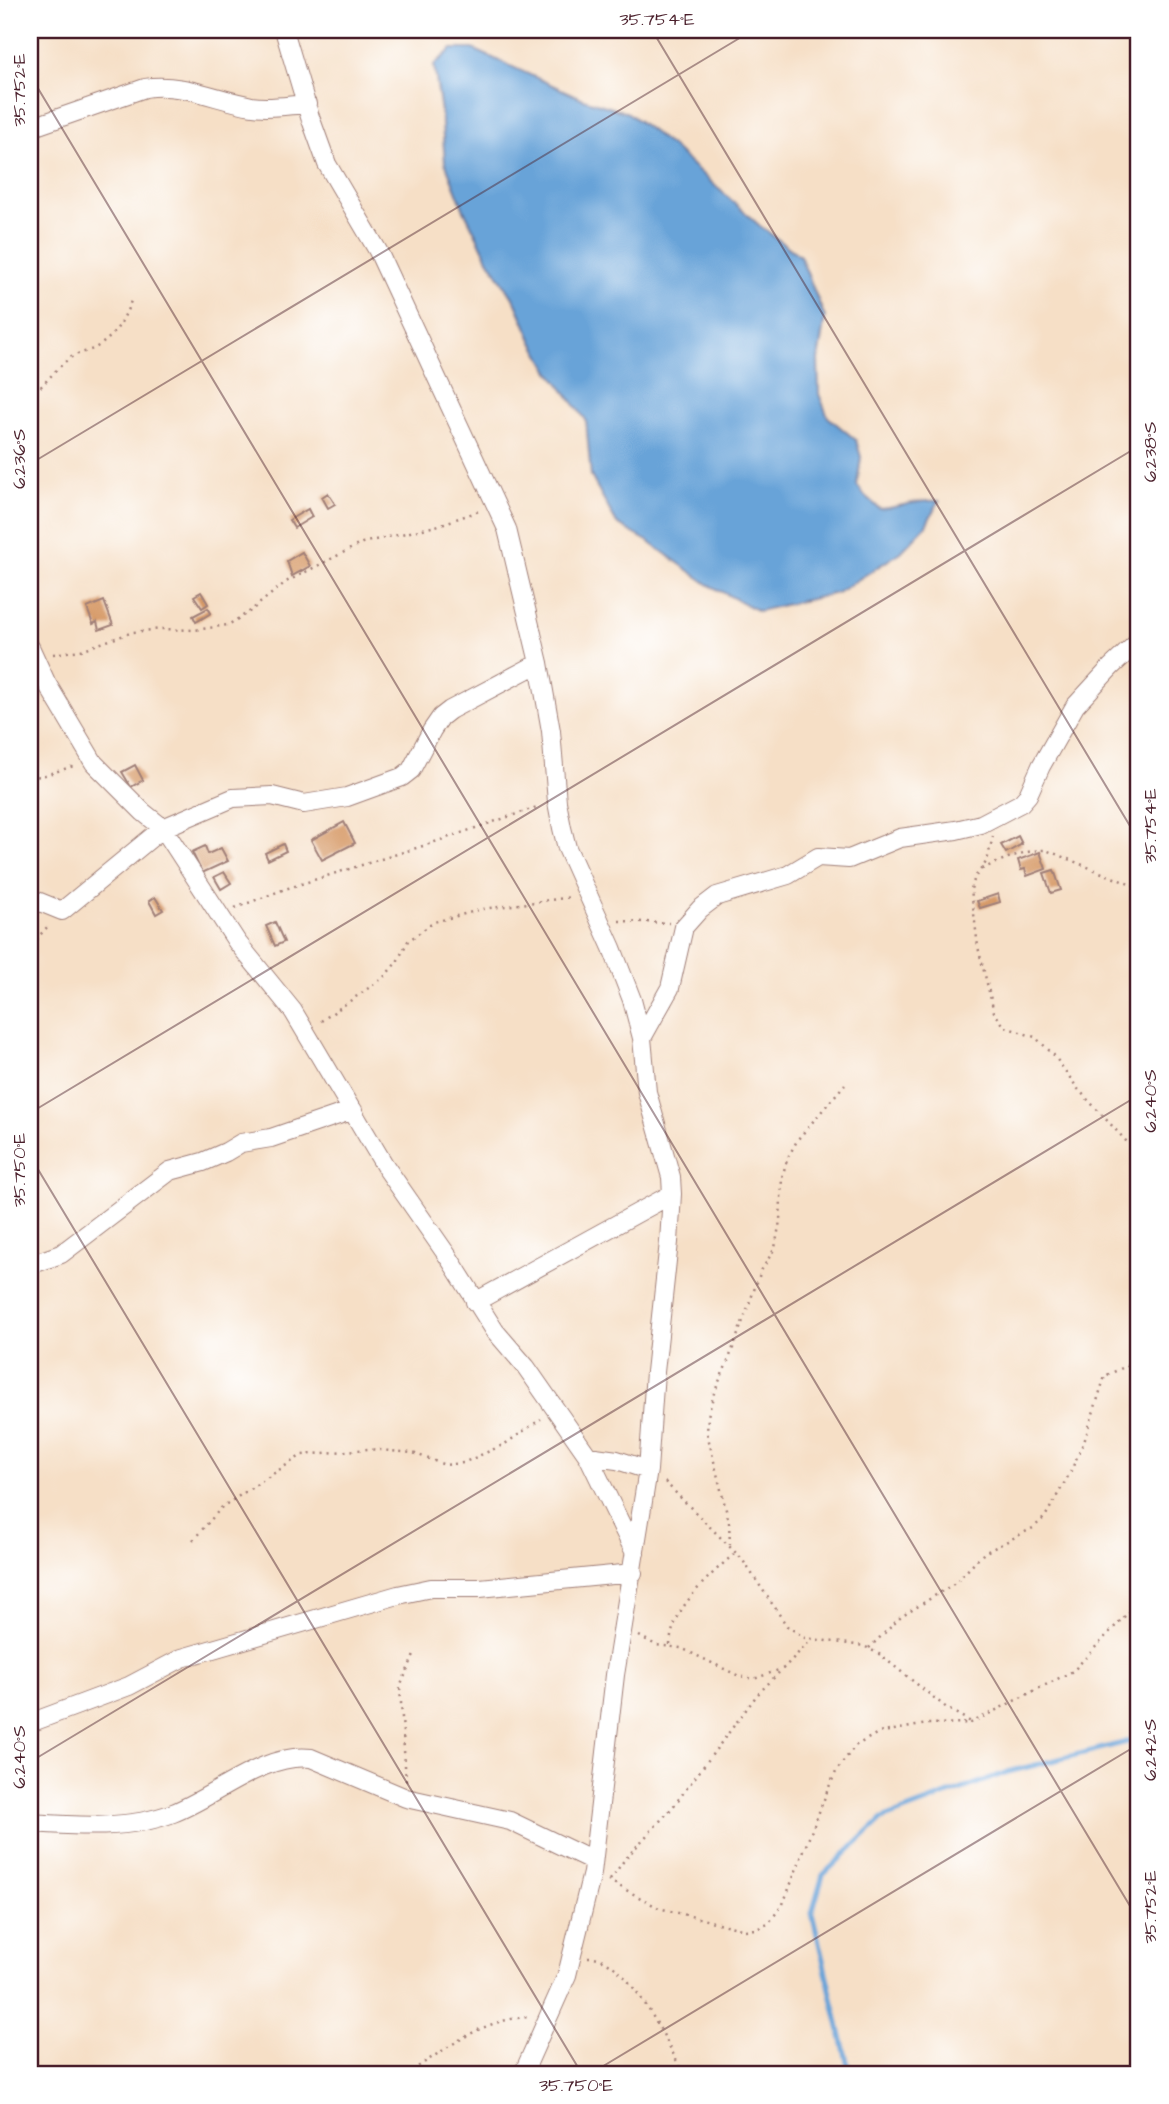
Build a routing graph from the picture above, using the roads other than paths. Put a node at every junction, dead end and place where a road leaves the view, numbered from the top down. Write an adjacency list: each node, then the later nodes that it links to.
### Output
1 (284, 30): 2 (street)
2 (307, 104): 3 (street); 6 (street)
3 (30, 128)
4 (1139, 641): 9 (street)
5 (32, 653): 7 (street)
6 (539, 663): 7 (street); 9 (street)
7 (163, 828): 8 (street); 10 (street)
8 (30, 898)
9 (642, 1038): 11 (street)
10 (353, 1110): 12 (street); 13 (street)
11 (672, 1194): 13 (street); 15 (street)
12 (30, 1265)
13 (475, 1302): 14 (street)
14 (587, 1456): 15 (street); 16 (street)
15 (648, 1470): 16 (street)
16 (636, 1553): 17 (street)
17 (633, 1573): 18 (street); 20 (street)
18 (30, 1723)
19 (30, 1823): 20 (street)
20 (592, 1867): 21 (street)
21 (523, 2074)

